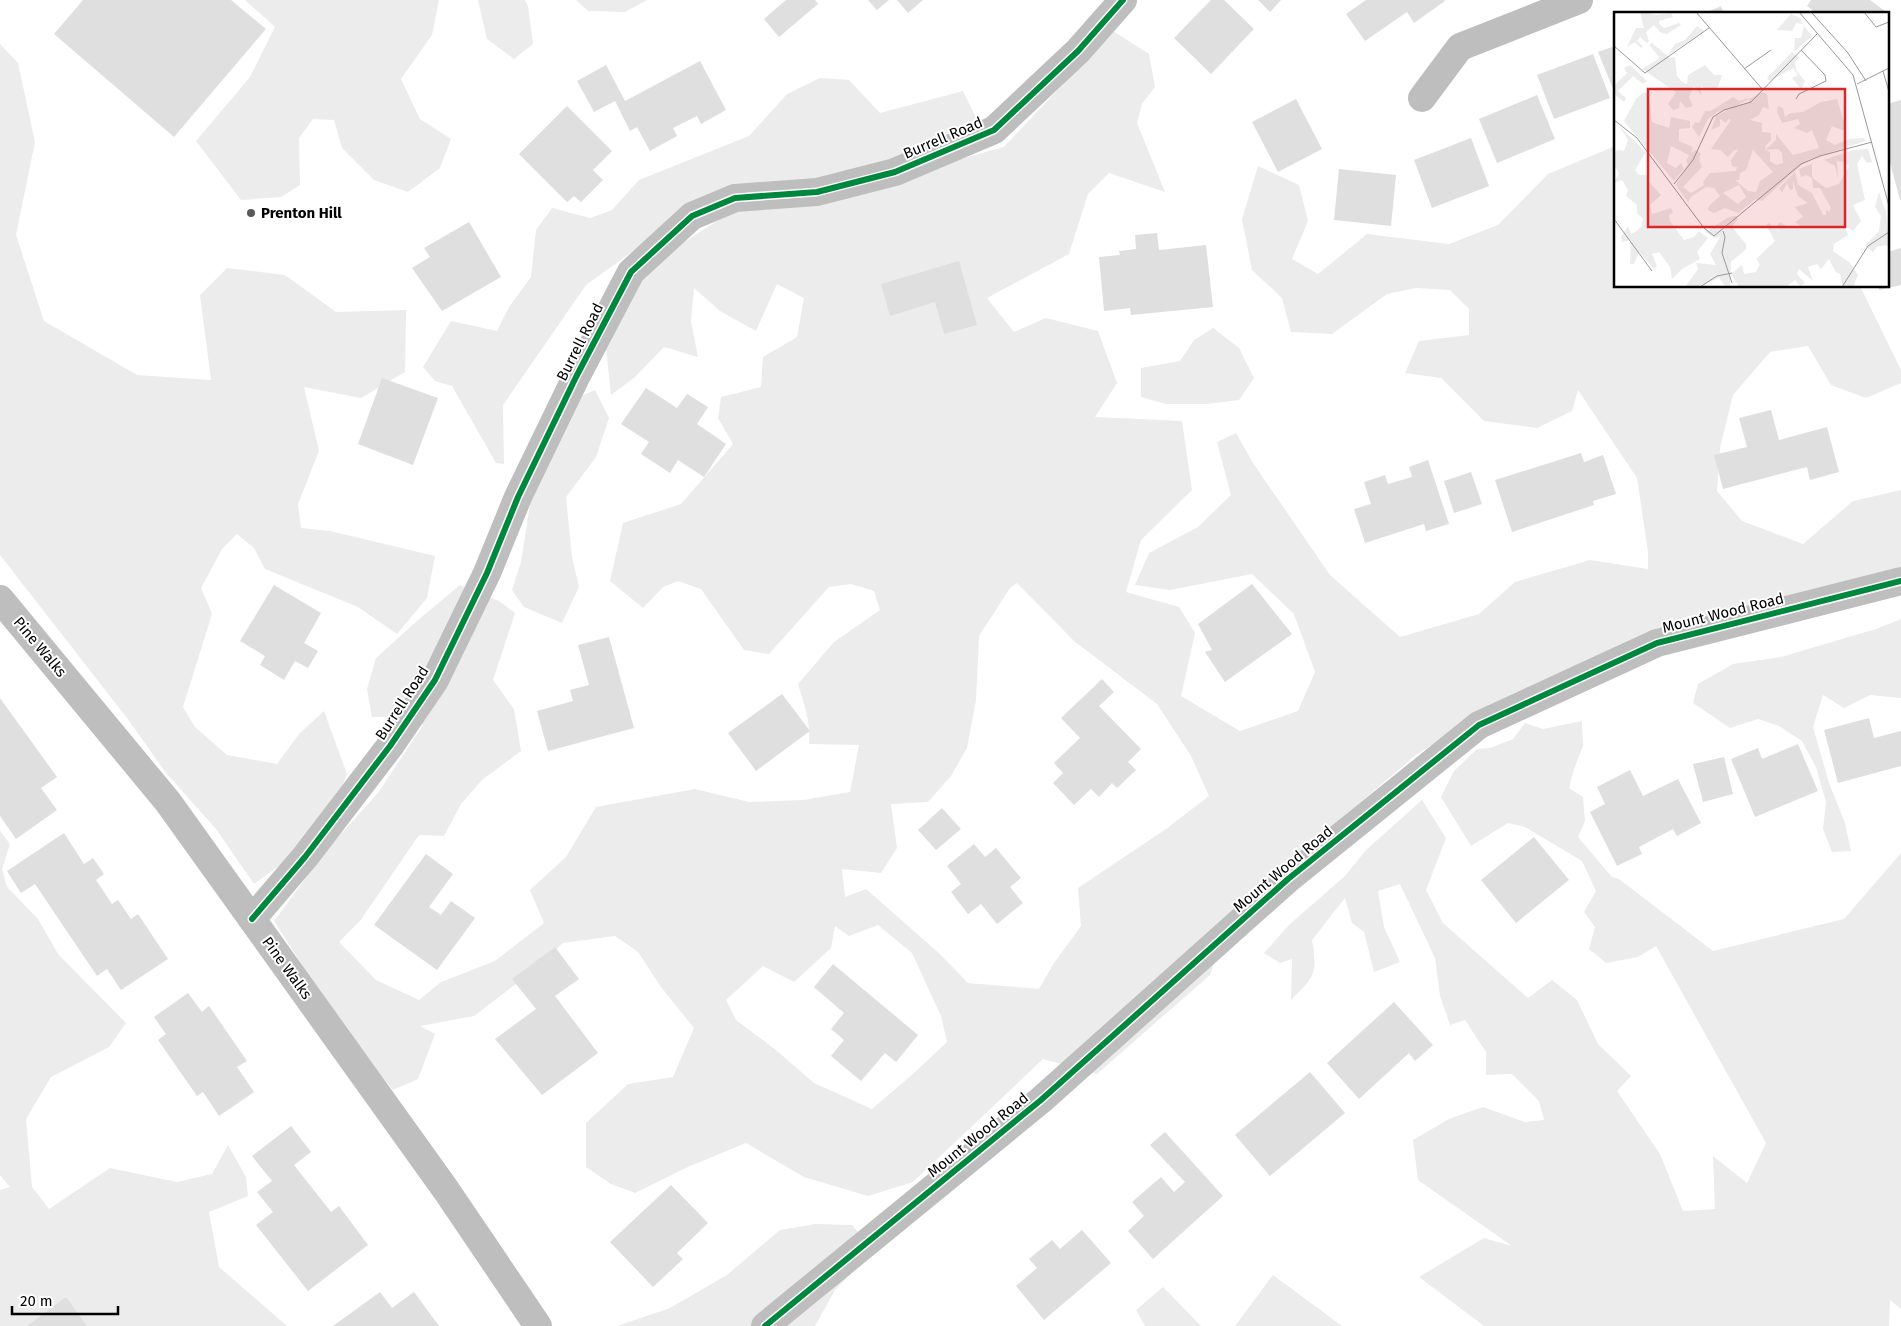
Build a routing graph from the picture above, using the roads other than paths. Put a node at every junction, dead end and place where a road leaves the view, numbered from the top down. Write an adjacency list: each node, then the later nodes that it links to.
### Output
1 (1579, 0): 3 (street)
2 (1114, 3): 6 (street, Burrell Road)
3 (1422, 98)
4 (1901, 580): 8 (street, Mount Wood Road)
5 (0, 599): 6 (street, Pine Walks)
6 (252, 918): 7 (street, Pine Walks)
7 (538, 1326)
8 (766, 1326)

